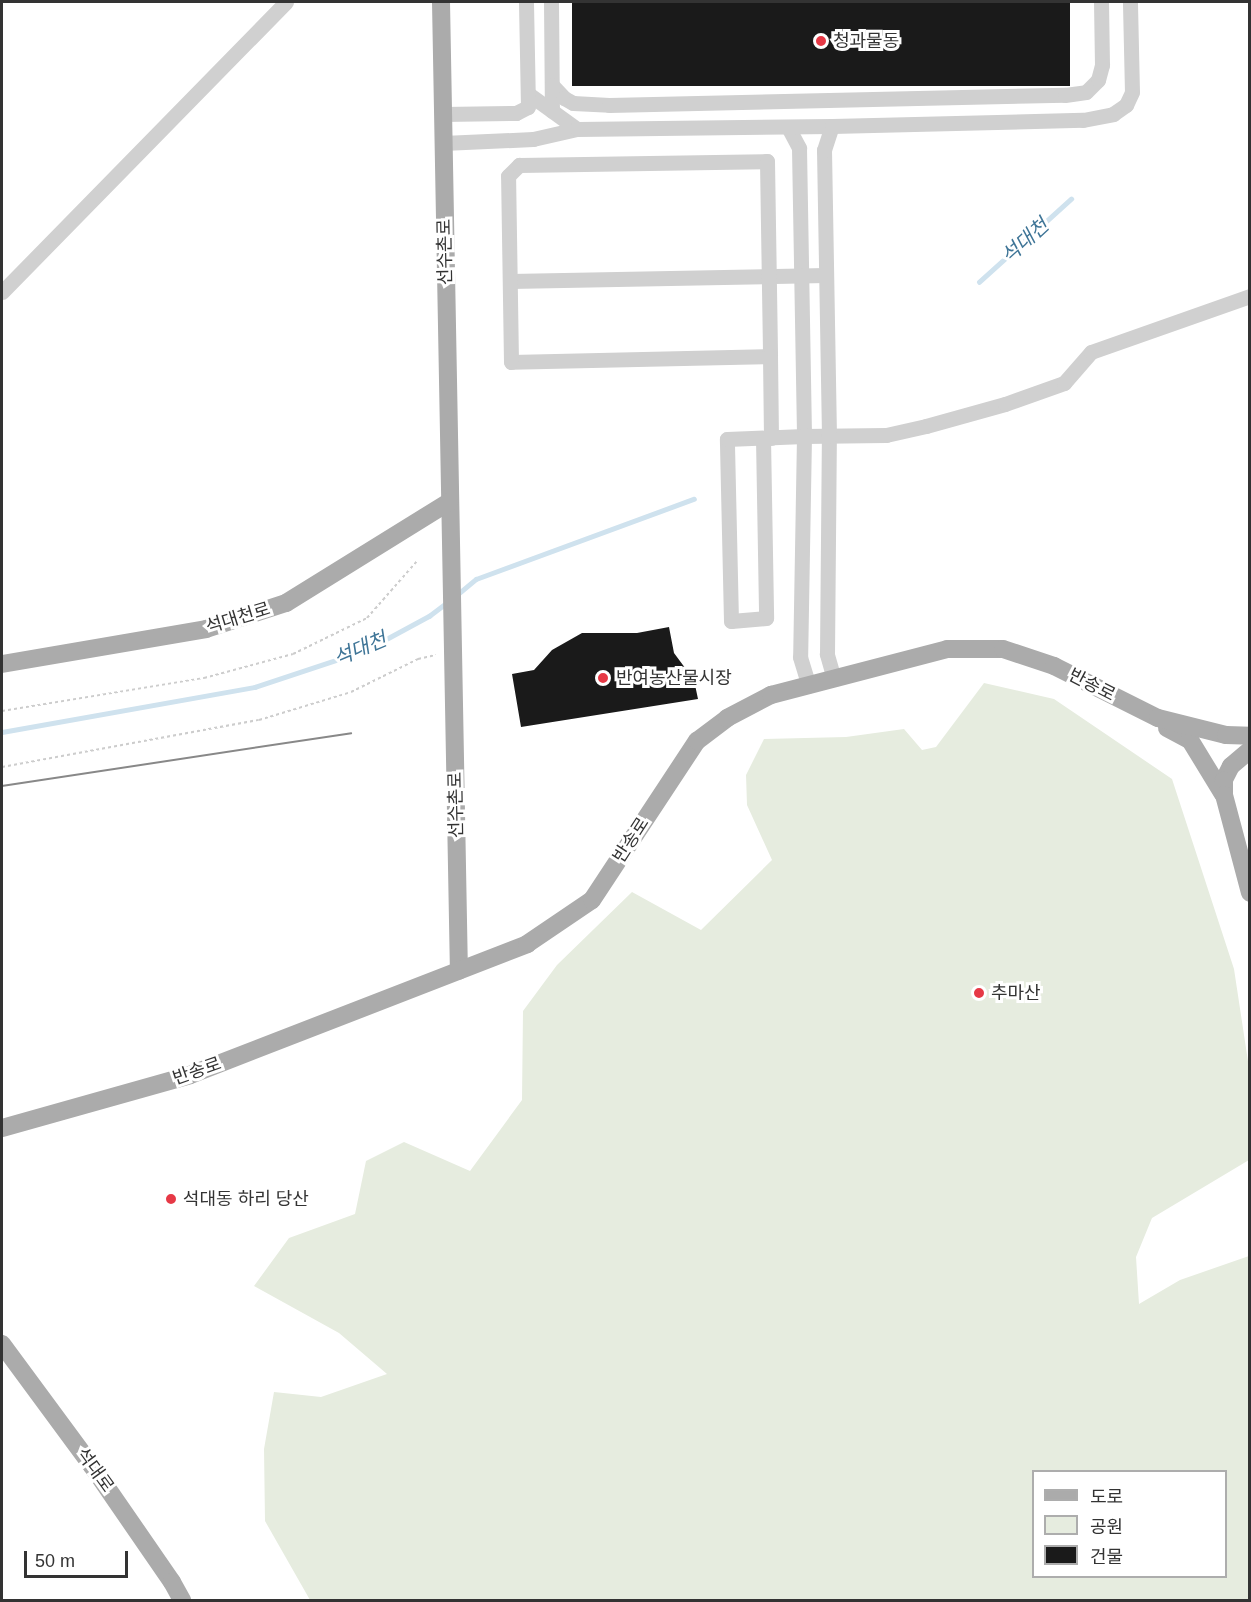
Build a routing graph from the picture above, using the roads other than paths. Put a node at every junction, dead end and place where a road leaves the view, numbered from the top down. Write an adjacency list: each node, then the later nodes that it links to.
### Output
1 (286, 2): 19 (street)
2 (441, 2): 10 (main road, 선수촌로)
3 (526, 2): 8 (street)
4 (551, 2): 9 (street)
5 (1101, 2): 7 (street)
6 (1131, 2): 11 (street)
7 (552, 85)
8 (530, 95): 9 (street); 10 (street)
9 (552, 111): 13 (street)
10 (443, 114): 14 (main road, 선수촌로)
11 (832, 126): 12 (street); 16 (street)
12 (788, 127): 13 (street); 15 (street)
13 (577, 129): 14 (street)
14 (443, 143): 25 (main road, 선수촌로)
15 (801, 275): 16 (street); 17 (street); 22 (street)
16 (826, 275): 23 (street)
17 (769, 276): 18 (street); 18 (street); 21 (street)
18 (510, 281): 21 (street)
19 (2, 292)
20 (1250, 296): 23 (street)
21 (770, 356): 24 (street)
22 (804, 436): 23 (street); 24 (street); 28 (street)
23 (829, 436): 27 (street)
24 (767, 438): 24 (street)
25 (449, 502): 26 (main road, 석대천로); 34 (main road, 선수촌로)
26 (2, 664)
27 (834, 679): 28 (main road, 반송로); 29 (main road, 반송로)
28 (809, 686): 34 (main road, 반송로)
29 (1143, 712): 30 (main road, 반송로); 32 (main road)
30 (1250, 736)
31 (1250, 750): 32 (main road)
32 (1224, 795): 33 (main road)
33 (1250, 893)
34 (459, 971): 35 (main road, 반송로)
35 (2, 1129)
36 (2, 1344): 37 (main road, 석대로)
37 (182, 1600)

